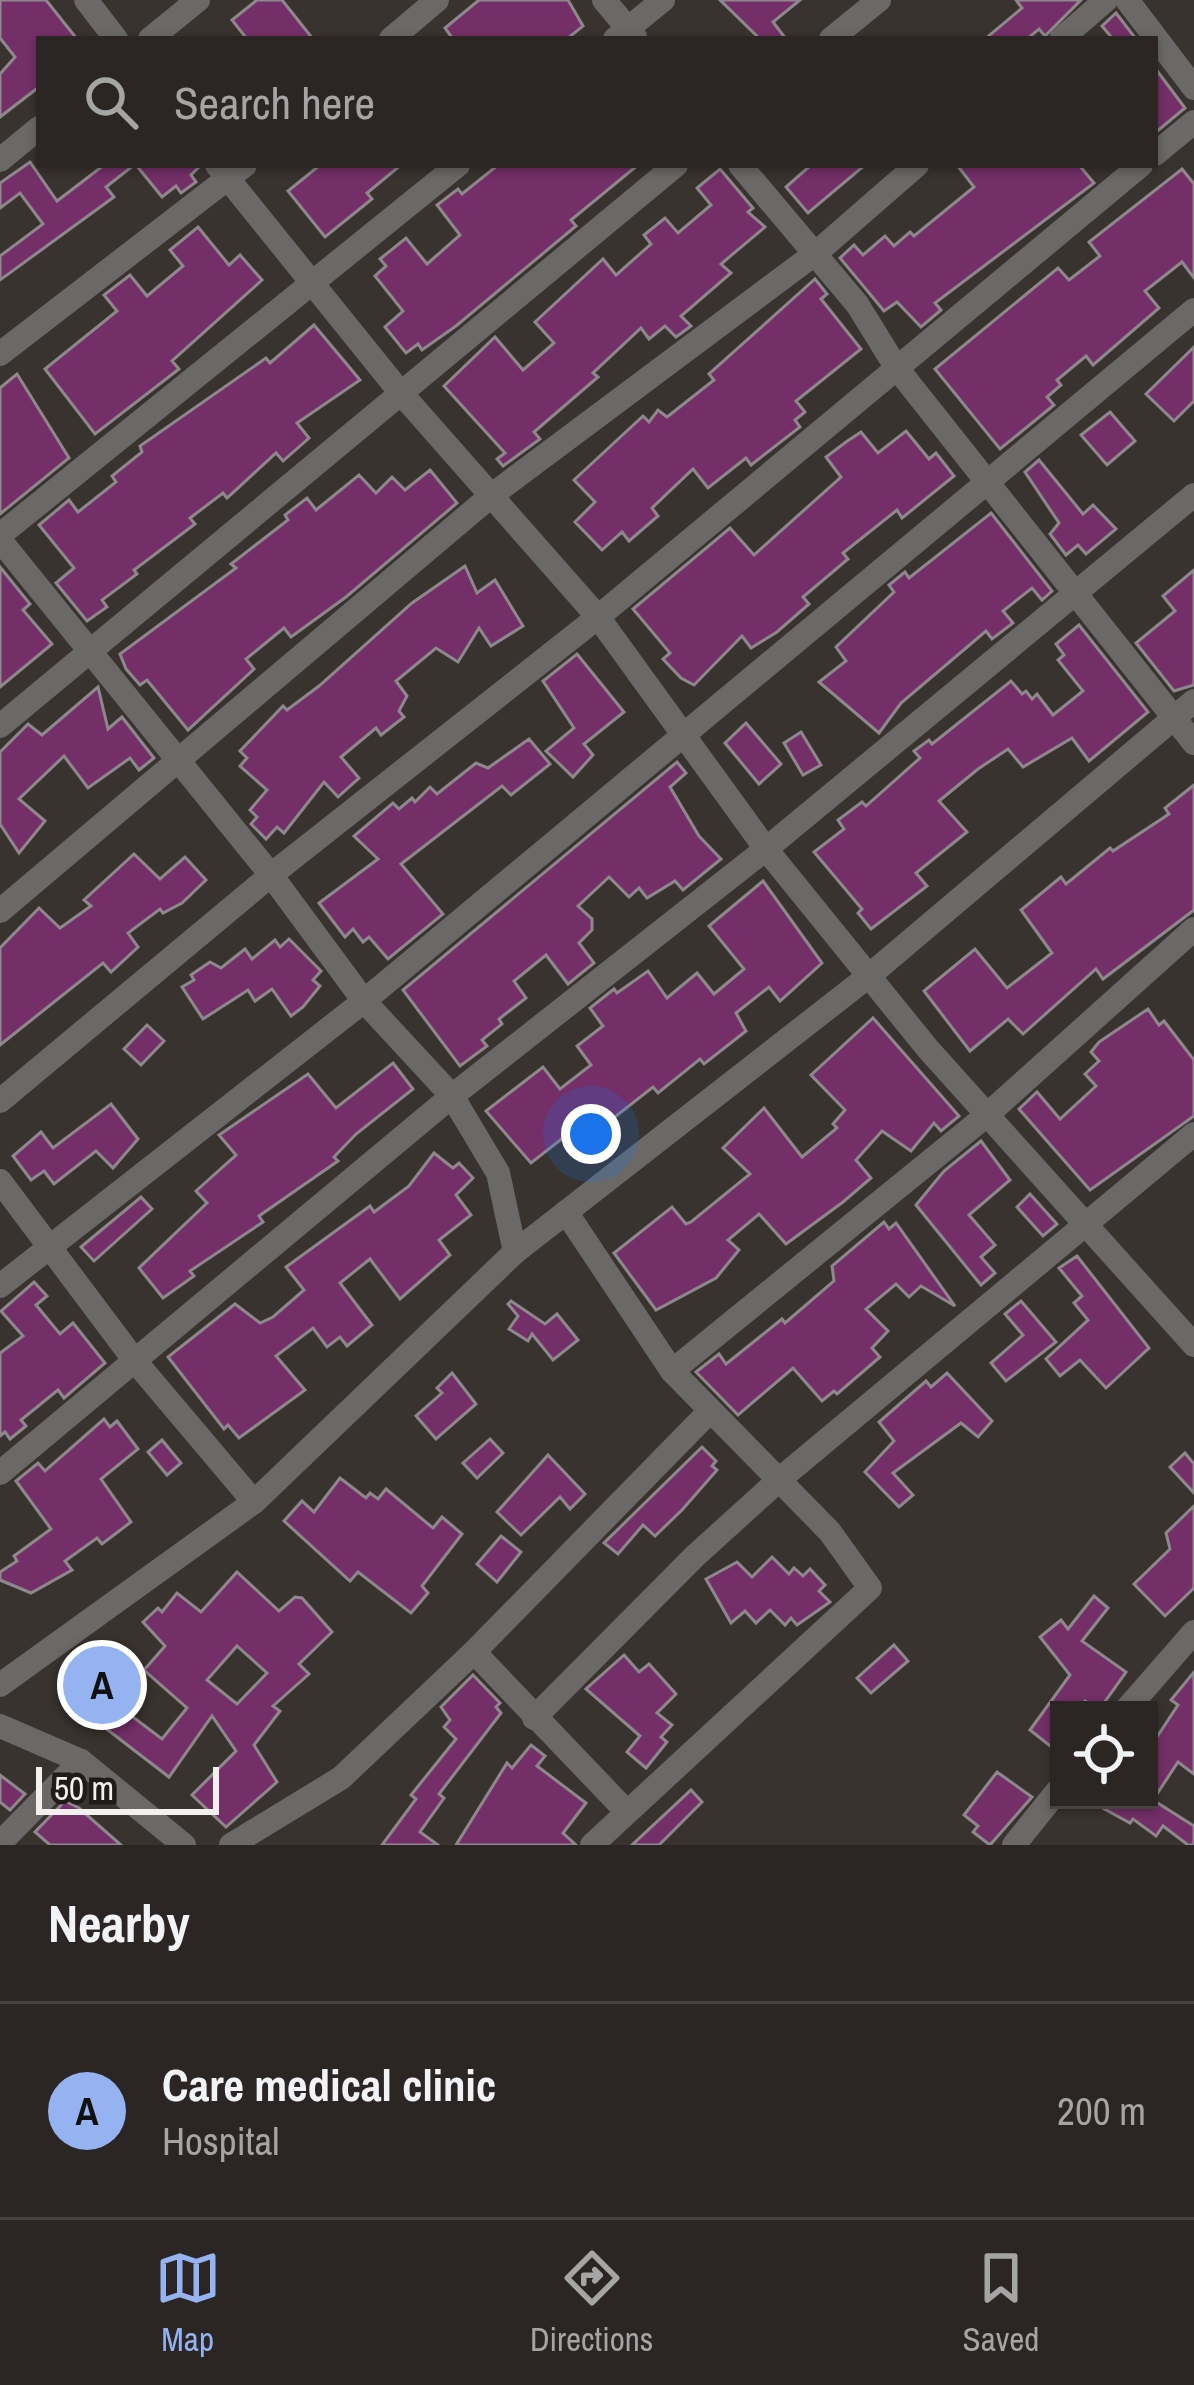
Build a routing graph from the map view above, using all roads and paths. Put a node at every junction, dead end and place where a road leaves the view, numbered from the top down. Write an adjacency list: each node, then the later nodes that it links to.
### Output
1 (86, 0): 9 (street)
2 (198, 0): 10 (street)
3 (437, 0): 11 (street)
4 (604, 0): 12 (street)
5 (663, 0): 12 (street)
6 (879, 0): 13 (street)
7 (1106, 0): 14 (street)
8 (1127, 0): 15 (street)
9 (114, 36)
10 (154, 36)
11 (395, 36)
12 (627, 36)
13 (835, 36)
14 (1064, 36)
15 (1154, 36)
16 (1158, 41): 17 (street)
17 (1194, 88)
18 (1194, 122): 20 (street)
19 (36, 130): 21 (street)
20 (1158, 152)
21 (0, 160)
22 (454, 168): 29 (street)
23 (672, 168): 33 (street)
24 (743, 168): 28 (street)
25 (914, 168): 28 (street)
26 (1137, 168): 32 (street)
27 (230, 170): 29 (street); 31 (street)
28 (816, 253): 32 (street); 35 (street)
29 (310, 283): 33 (street); 37 (street)
30 (1194, 310): 34 (street)
31 (0, 354)
32 (896, 367): 34 (street); 39 (street)
33 (400, 392): 35 (street); 40 (street)
34 (990, 482): 38 (street); 43 (street)
35 (492, 495): 39 (street); 45 (street)
36 (1194, 495): 38 (street)
37 (0, 537): 40 (street)
38 (1079, 591): 41 (street); 46 (street)
39 (598, 617): 43 (street); 47 (street)
40 (92, 650): 42 (street); 45 (street)
41 (1184, 709): 44 (street); 50 (street)
42 (0, 726)
43 (681, 737): 46 (street); 51 (street)
44 (1194, 743)
45 (179, 760): 47 (street); 48 (street)
46 (766, 849): 50 (street); 52 (street)
47 (271, 875): 51 (street); 53 (street)
48 (0, 910)
49 (1194, 929): 54 (street)
50 (870, 975): 54 (street); 57 (street)
51 (364, 1001): 52 (street); 59 (street)
52 (452, 1096): 60 (street); 63 (street)
53 (0, 1102)
54 (986, 1115): 58 (street); 64 (street)
55 (1194, 1134): 58 (street)
56 (0, 1181): 59 (street)
57 (566, 1212): 60 (street); 64 (street)
58 (1087, 1220): 62 (street); 67 (street)
59 (50, 1247): 61 (street); 63 (street)
60 (515, 1252): 68 (street)
61 (0, 1286)
62 (1194, 1343)
63 (135, 1361): 66 (street); 68 (street)
64 (672, 1371): 65 (street)
65 (710, 1412): 67 (street); 70 (street)
66 (0, 1473)
67 (780, 1479): 73 (street); 77 (street)
68 (254, 1502): 71 (street)
69 (1194, 1632): 72 (street)
70 (474, 1652): 73 (street); 81 (street)
71 (0, 1684)
72 (1134, 1701)
73 (534, 1718): 77 (street)
74 (0, 1726): 75 (street)
75 (81, 1761): 79 (street); 80 (street)
76 (1050, 1800): 78 (street)
77 (626, 1810): 82 (street)
78 (1021, 1836): 83 (street)
79 (0, 1843)
80 (184, 1845)
81 (231, 1845)
82 (592, 1845)
83 (1047, 1845)

